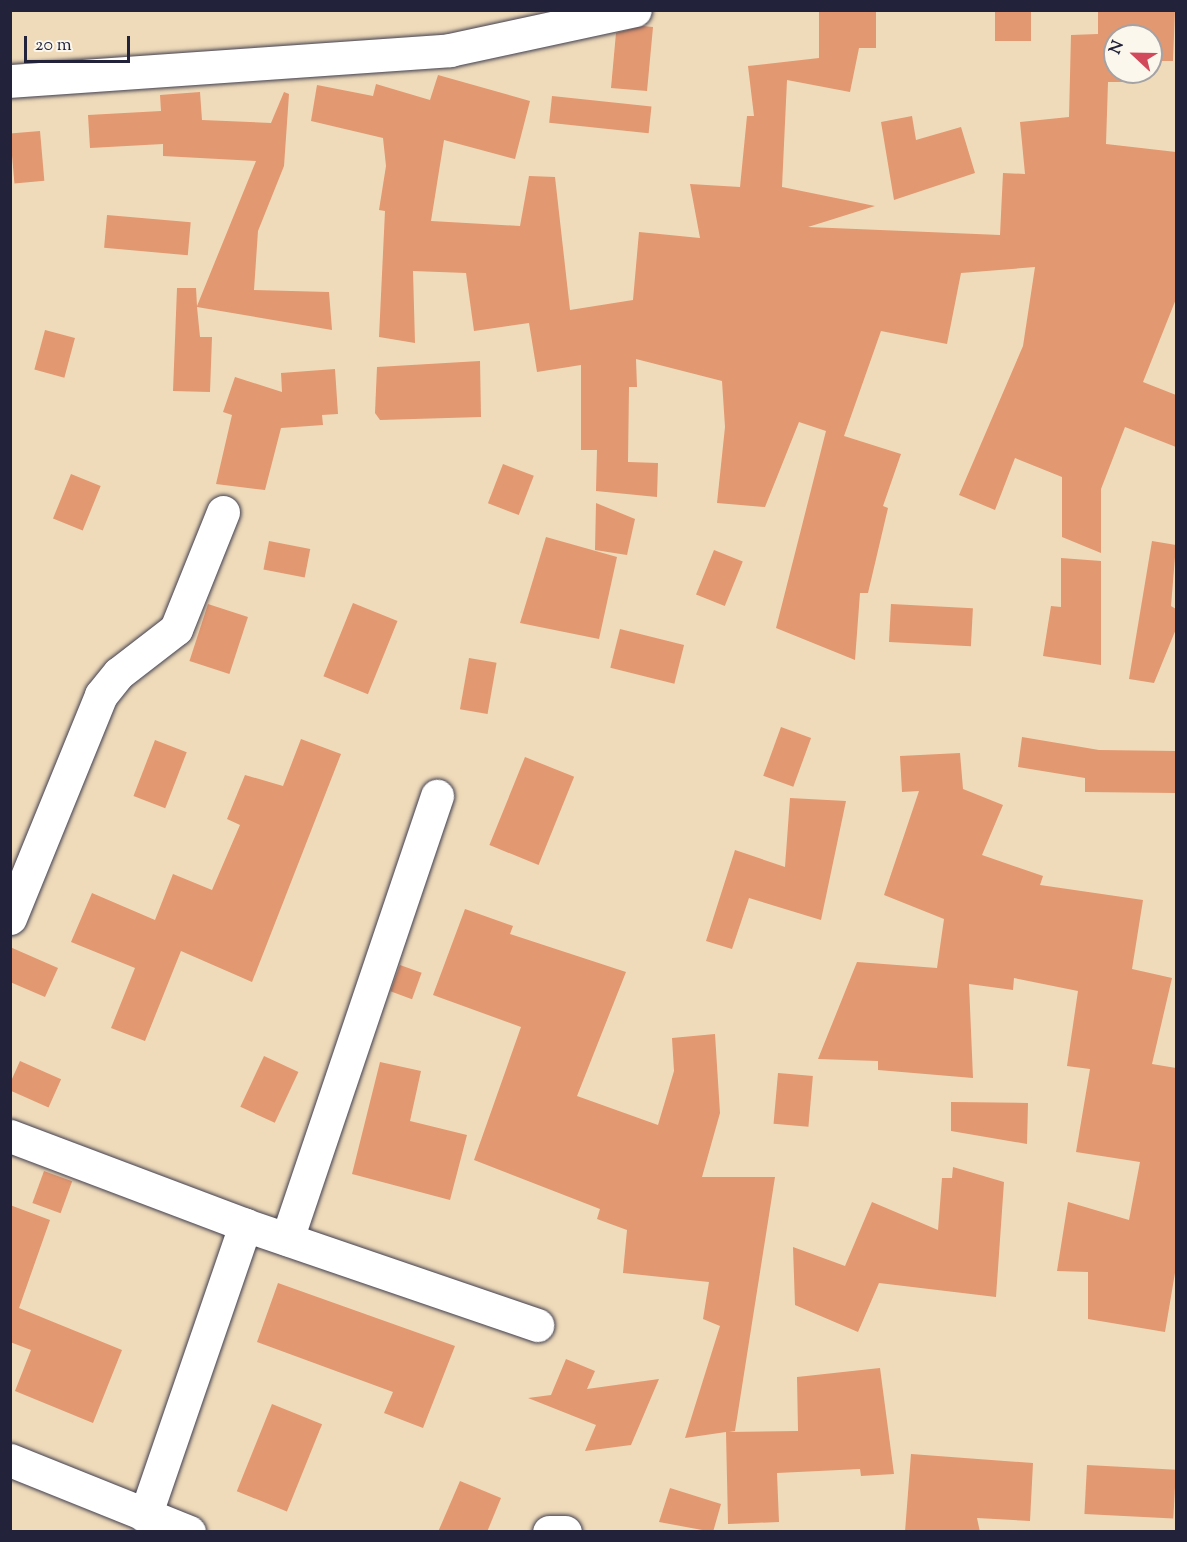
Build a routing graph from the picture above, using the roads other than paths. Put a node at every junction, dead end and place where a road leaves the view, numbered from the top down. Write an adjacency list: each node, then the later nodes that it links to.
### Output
1 (635, 10): 2 (street)
2 (10, 81)
3 (223, 512): 5 (street)
4 (437, 796): 8 (street)
5 (10, 918)
6 (10, 1136): 7 (street)
7 (245, 1225): 8 (street); 11 (street)
8 (287, 1239): 9 (street)
9 (537, 1324)
10 (10, 1460): 11 (street)
11 (145, 1516): 12 (street)
12 (189, 1532)
13 (549, 1532): 14 (street)
14 (565, 1532)

